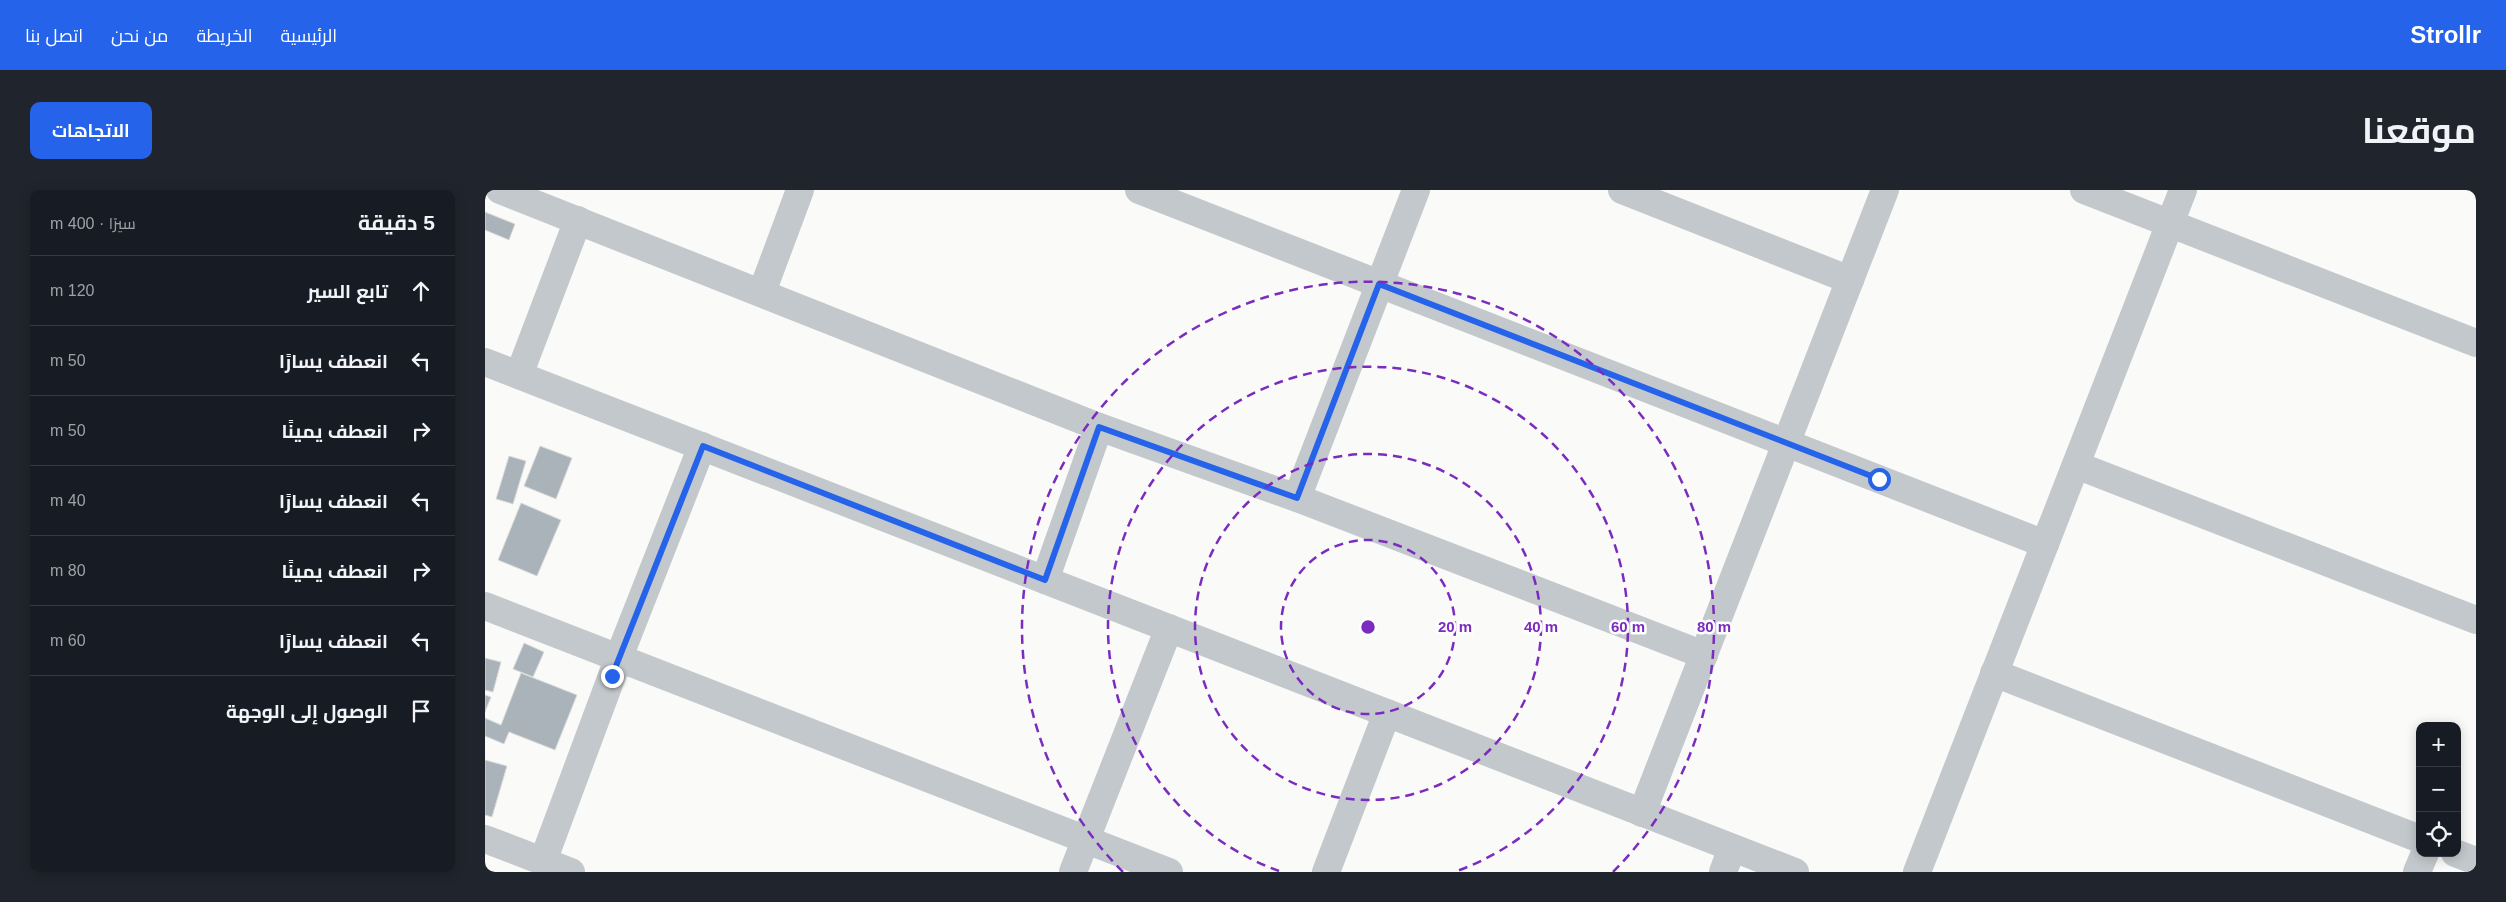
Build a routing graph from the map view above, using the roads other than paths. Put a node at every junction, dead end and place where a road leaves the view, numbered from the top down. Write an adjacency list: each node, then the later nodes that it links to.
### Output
1 (499, 190): 9 (street)
2 (800, 190): 13 (street)
3 (1139, 190): 12 (street)
4 (1416, 190): 12 (street)
5 (1623, 190): 11 (street)
6 (1885, 190): 11 (street)
7 (2084, 190): 10 (street)
8 (2183, 190): 10 (street)
9 (578, 220): 13 (street); 16 (street)
10 (2169, 225): 14 (street); 20 (street)
11 (1850, 280): 18 (street)
12 (1379, 284): 18 (street); 21 (street)
13 (762, 292): 17 (street)
14 (2476, 343)
15 (485, 362): 16 (street)
16 (519, 375): 19 (street)
17 (1099, 427): 21 (street); 23 (street)
18 (1787, 443): 22 (street); 27 (street)
19 (703, 446): 23 (street); 28 (street)
20 (2076, 464): 22 (street); 25 (street)
21 (1297, 498): 27 (street)
22 (2045, 544): 29 (street)
23 (1045, 580): 26 (street)
24 (485, 606): 28 (street)
25 (2476, 620)
26 (1169, 628): 30 (street); 34 (street)
27 (1704, 655): 31 (street)
28 (619, 658): 34 (street); 39 (street)
29 (1995, 673): 32 (street); 45 (street)
30 (1387, 713): 31 (street); 43 (street)
31 (1642, 813): 37 (street)
32 (2416, 838)
33 (485, 839): 39 (street)
34 (1086, 840): 41 (street); 42 (street)
35 (2461, 855): 38 (street)
36 (2423, 857): 46 (street)
37 (1728, 860): 44 (street)
38 (2476, 861)
39 (543, 862): 40 (street)
40 (571, 872)
41 (1073, 872)
42 (1169, 872)
43 (1326, 872)
44 (1795, 872)
45 (1917, 872)
46 (2417, 872)

